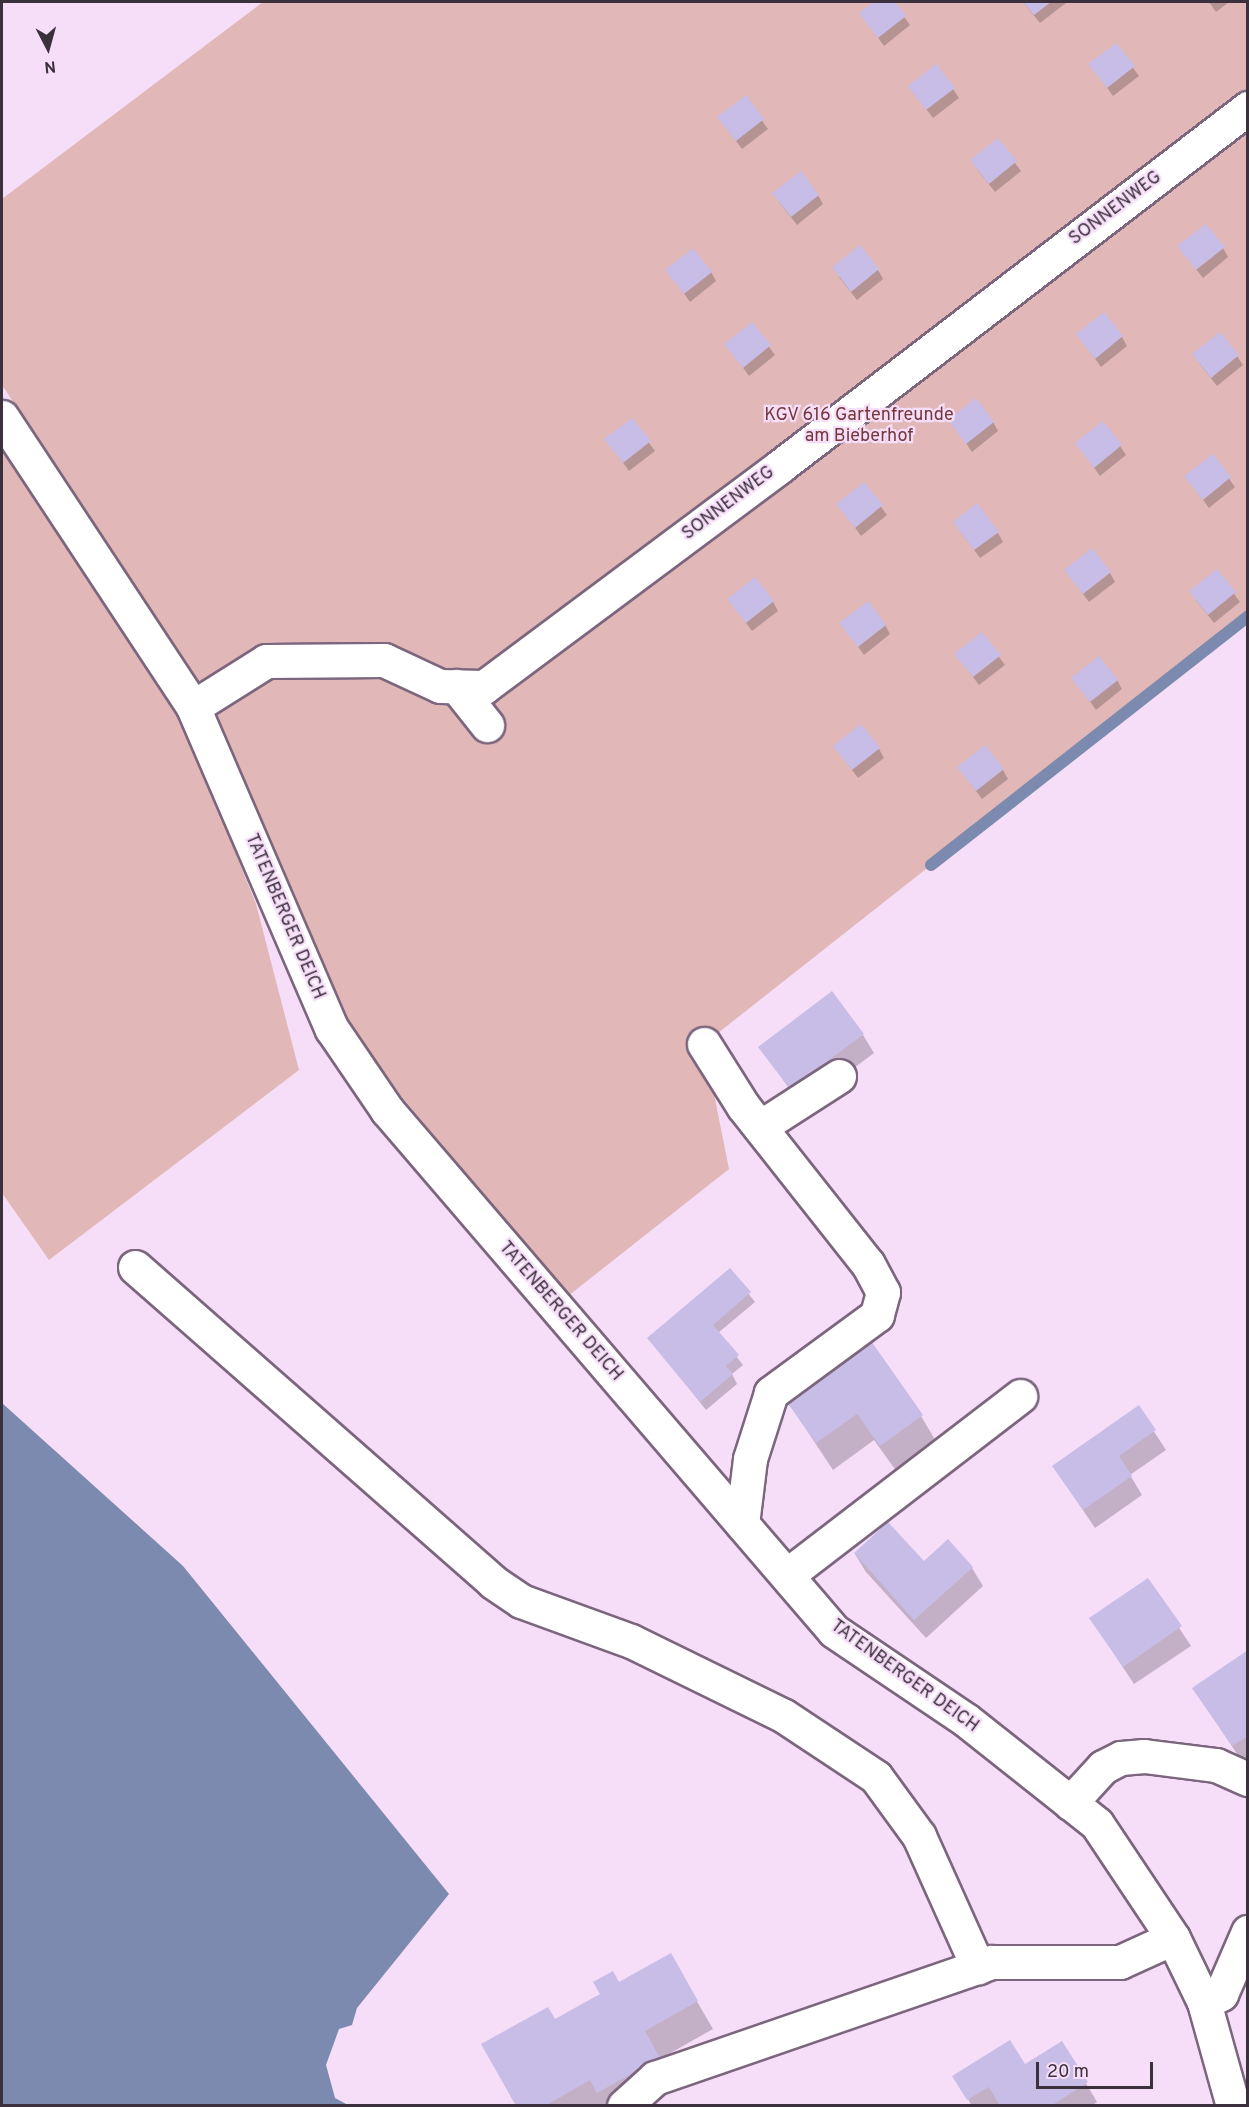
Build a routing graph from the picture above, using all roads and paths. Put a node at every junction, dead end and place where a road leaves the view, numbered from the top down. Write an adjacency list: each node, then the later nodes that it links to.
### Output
1 (1248, 108): 3 (street, SONNENWEG)
2 (2, 417): 4 (street, TATENBERGER DEICH)
3 (456, 686): 4 (street, SONNENWEG); 5 (street)
4 (193, 707): 11 (street, TATENBERGER DEICH)
5 (487, 725)
6 (704, 1044): 8 (street)
7 (839, 1076): 8 (street)
8 (760, 1127): 11 (street)
9 (135, 1267): 17 (street)
10 (1020, 1396): 12 (street)
11 (742, 1524): 12 (street, TATENBERGER DEICH)
12 (787, 1575): 14 (street, TATENBERGER DEICH)
13 (1248, 1779): 14 (street)
14 (1070, 1803): 16 (street, TATENBERGER DEICH)
15 (1248, 1932): 18 (street)
16 (1173, 1938): 17 (street); 18 (street, TATENBERGER DEICH)
17 (978, 1967): 19 (street)
18 (1204, 2002): 20 (street, TATENBERGER DEICH)
19 (624, 2106)
20 (1233, 2106)

